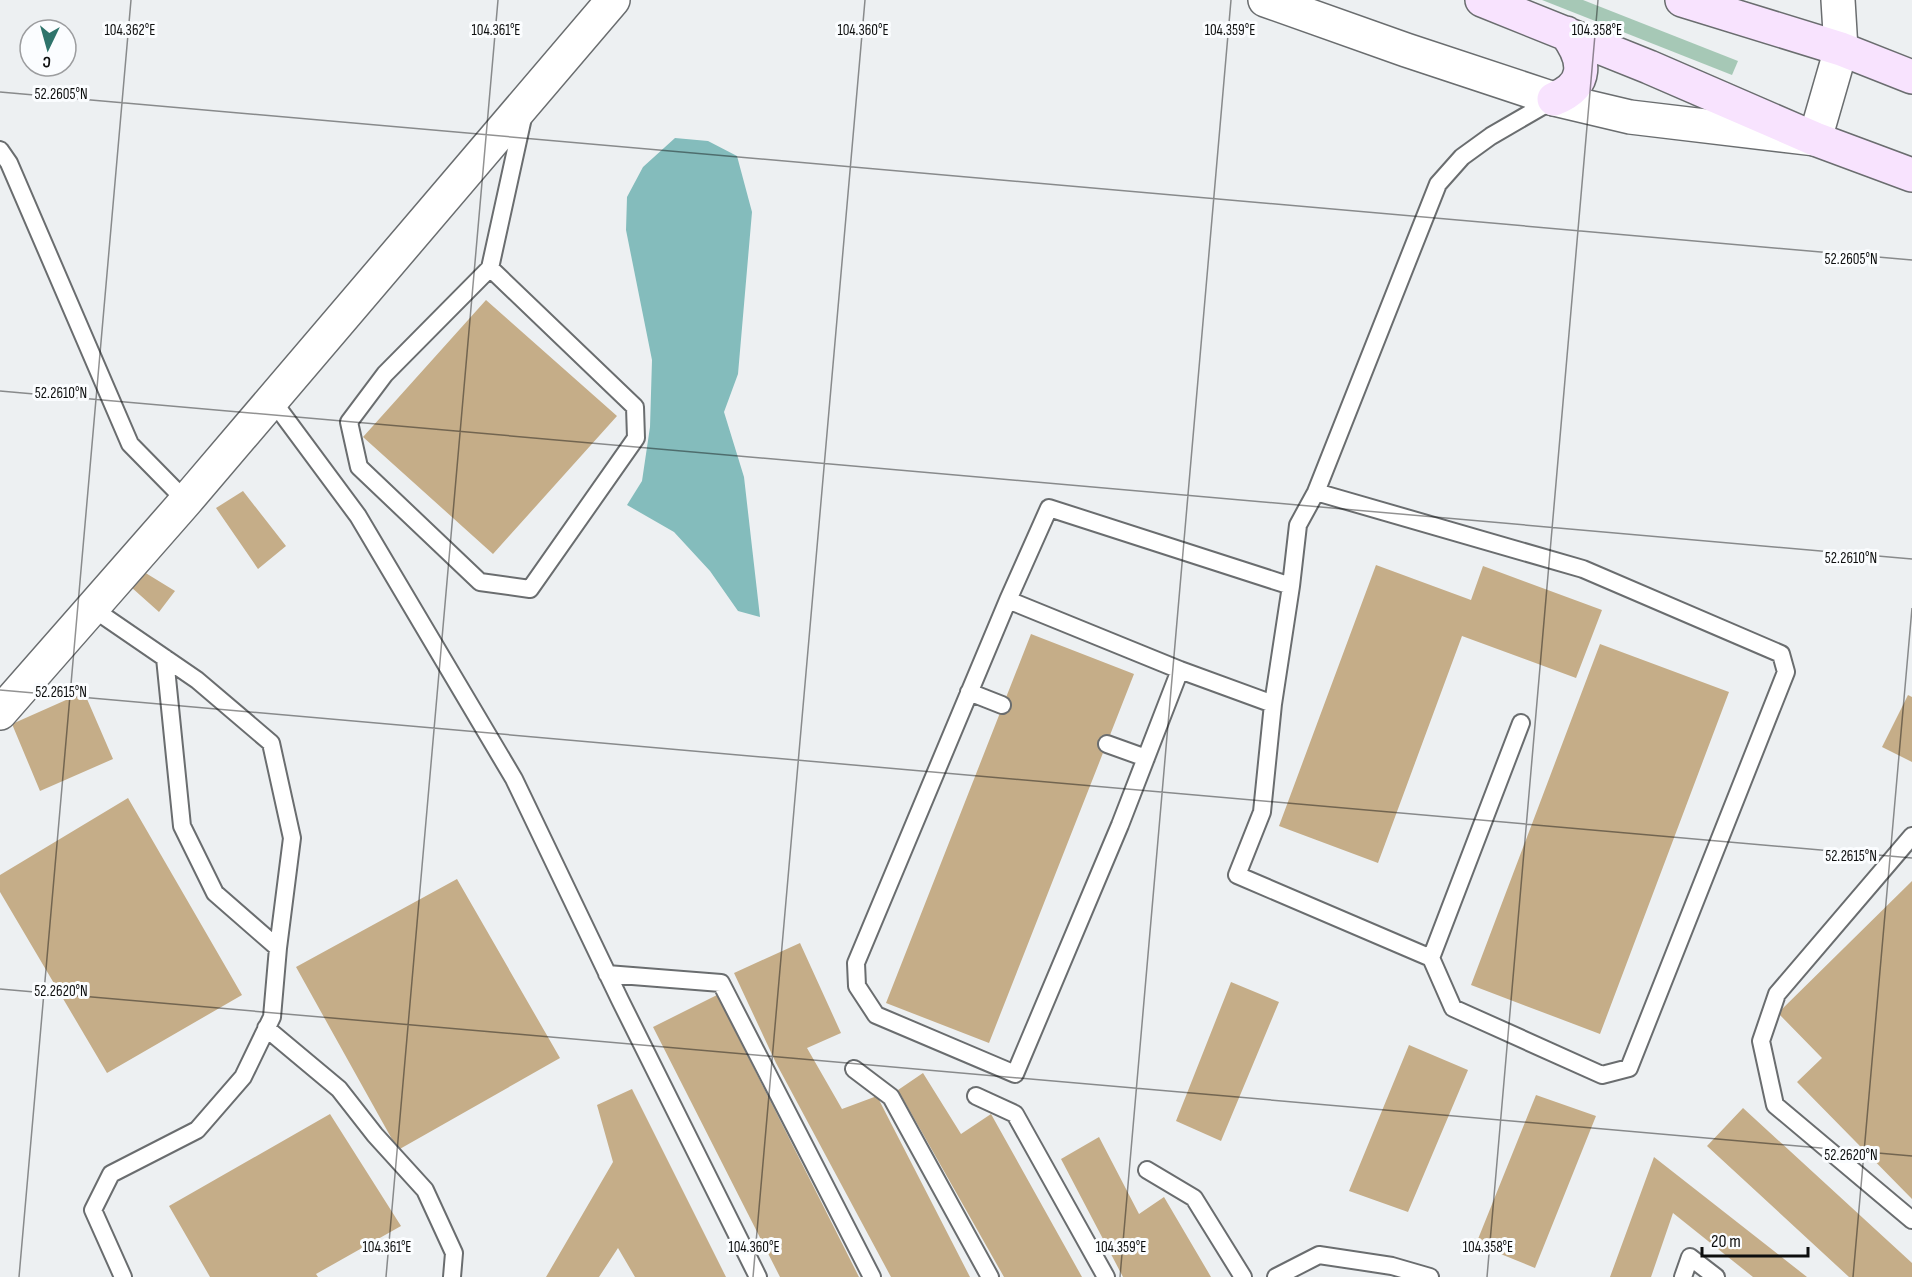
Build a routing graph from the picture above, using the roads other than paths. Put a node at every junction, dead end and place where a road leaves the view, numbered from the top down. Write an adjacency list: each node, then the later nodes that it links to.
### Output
1 (613, 0): 10 (street)
2 (1264, 0): 9 (street)
3 (1482, 0): 6 (main road)
4 (1682, 0): 7 (main road)
5 (1838, 0): 7 (street)
6 (1566, 33): 9 (main road); 11 (main road)
7 (1841, 49): 8 (main road); 11 (street)
8 (1912, 77)
9 (1554, 99): 11 (street); 16 (lane)
10 (527, 101): 14 (lane); 15 (street)
11 (1815, 139): 13 (main road)
12 (0, 150): 17 (lane)
13 (1912, 175)
14 (490, 268): 14 (lane)
15 (272, 400): 17 (street); 33 (lane)
16 (1316, 492): 18 (lane); 32 (lane)
17 (186, 501): 20 (street)
18 (1291, 586): 19 (lane); 24 (lane)
19 (1008, 600): 22 (lane); 23 (lane)
20 (92, 608): 21 (lane); 26 (street)
21 (165, 658): 31 (lane); 31 (lane)
22 (1180, 670): 24 (lane); 29 (lane)
23 (969, 692): 25 (lane); 29 (lane)
24 (1273, 704): 32 (lane)
25 (1002, 705)
26 (0, 713)
27 (1521, 723): 32 (lane)
28 (1107, 744): 29 (lane)
29 (1146, 758)
30 (1912, 836): 38 (lane)
31 (278, 948): 34 (lane)
32 (1431, 958)
33 (607, 974): 42 (lane); 43 (lane)
34 (266, 1028): 40 (lane); 41 (lane)
35 (854, 1069): 44 (lane)
36 (976, 1096): 45 (lane)
37 (1148, 1170): 46 (lane)
38 (1912, 1220)
39 (1424, 1276): 47 (lane)
40 (123, 1277)
41 (452, 1277)
42 (758, 1277)
43 (872, 1277)
44 (990, 1277)
45 (1106, 1277)
46 (1243, 1277)
47 (1276, 1277)
48 (1683, 1277): 49 (lane)
49 (1716, 1277)

